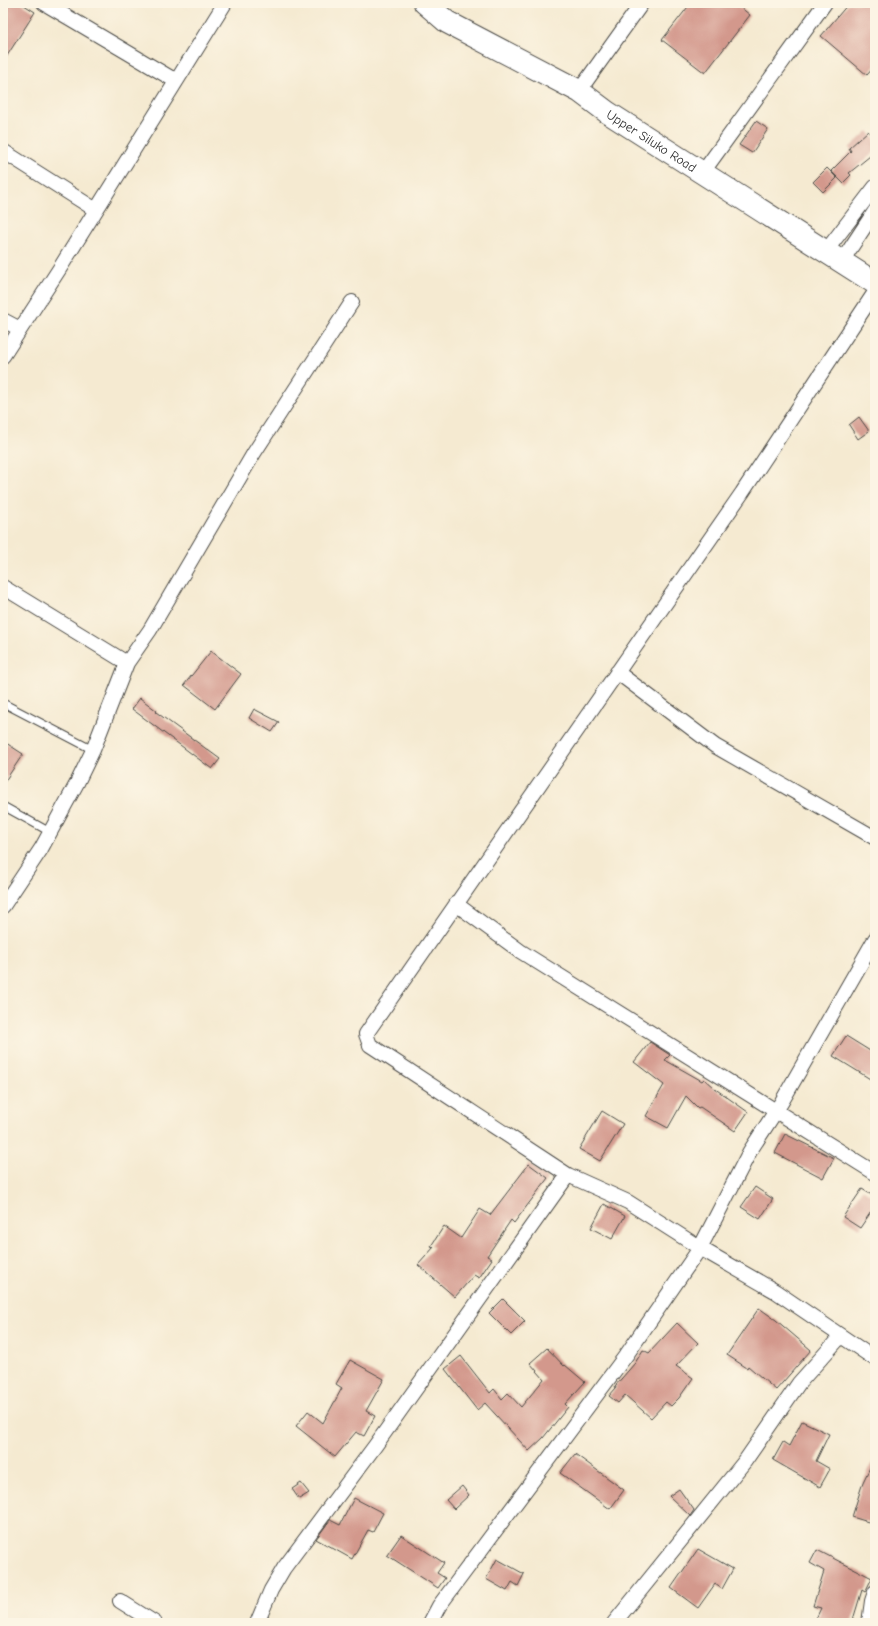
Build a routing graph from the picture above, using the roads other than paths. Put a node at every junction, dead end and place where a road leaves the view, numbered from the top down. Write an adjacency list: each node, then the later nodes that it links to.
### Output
1 (44, 3): 6 (street)
2 (225, 3): 6 (street)
3 (425, 3): 7 (main road, Upper Siluko Road)
4 (642, 3): 7 (street)
5 (825, 3): 9 (street)
6 (176, 81): 11 (street)
7 (578, 91): 9 (main road, Upper Siluko Road)
8 (3, 151): 11 (street)
9 (702, 172): 13 (main road, Upper Siluko Road)
10 (875, 187): 13 (street)
11 (96, 210): 18 (street)
12 (875, 211): 13 (street)
13 (834, 256): 14 (main road, Upper Siluko Road)
14 (875, 283)
15 (875, 292): 22 (street)
16 (352, 302): 21 (street)
17 (3, 320): 18 (street)
18 (20, 329): 19 (street)
19 (3, 356)
20 (3, 588): 21 (street)
21 (127, 663): 24 (street)
22 (617, 672): 27 (street); 28 (street)
23 (3, 703): 24 (lane)
24 (93, 750): 26 (street)
25 (3, 806): 26 (lane)
26 (50, 832): 29 (street)
27 (875, 838)
28 (456, 904): 31 (street); 33 (street)
29 (3, 906)
30 (875, 938): 31 (street)
31 (776, 1111): 32 (street); 34 (street)
32 (875, 1173)
33 (568, 1175): 34 (street); 40 (street)
34 (700, 1248): 35 (street); 41 (street)
35 (842, 1336): 36 (street); 42 (street)
36 (875, 1358)
37 (875, 1592): 43 (street)
38 (120, 1601): 39 (street)
39 (155, 1623)
40 (257, 1623)
41 (430, 1623)
42 (614, 1623)
43 (869, 1623)

